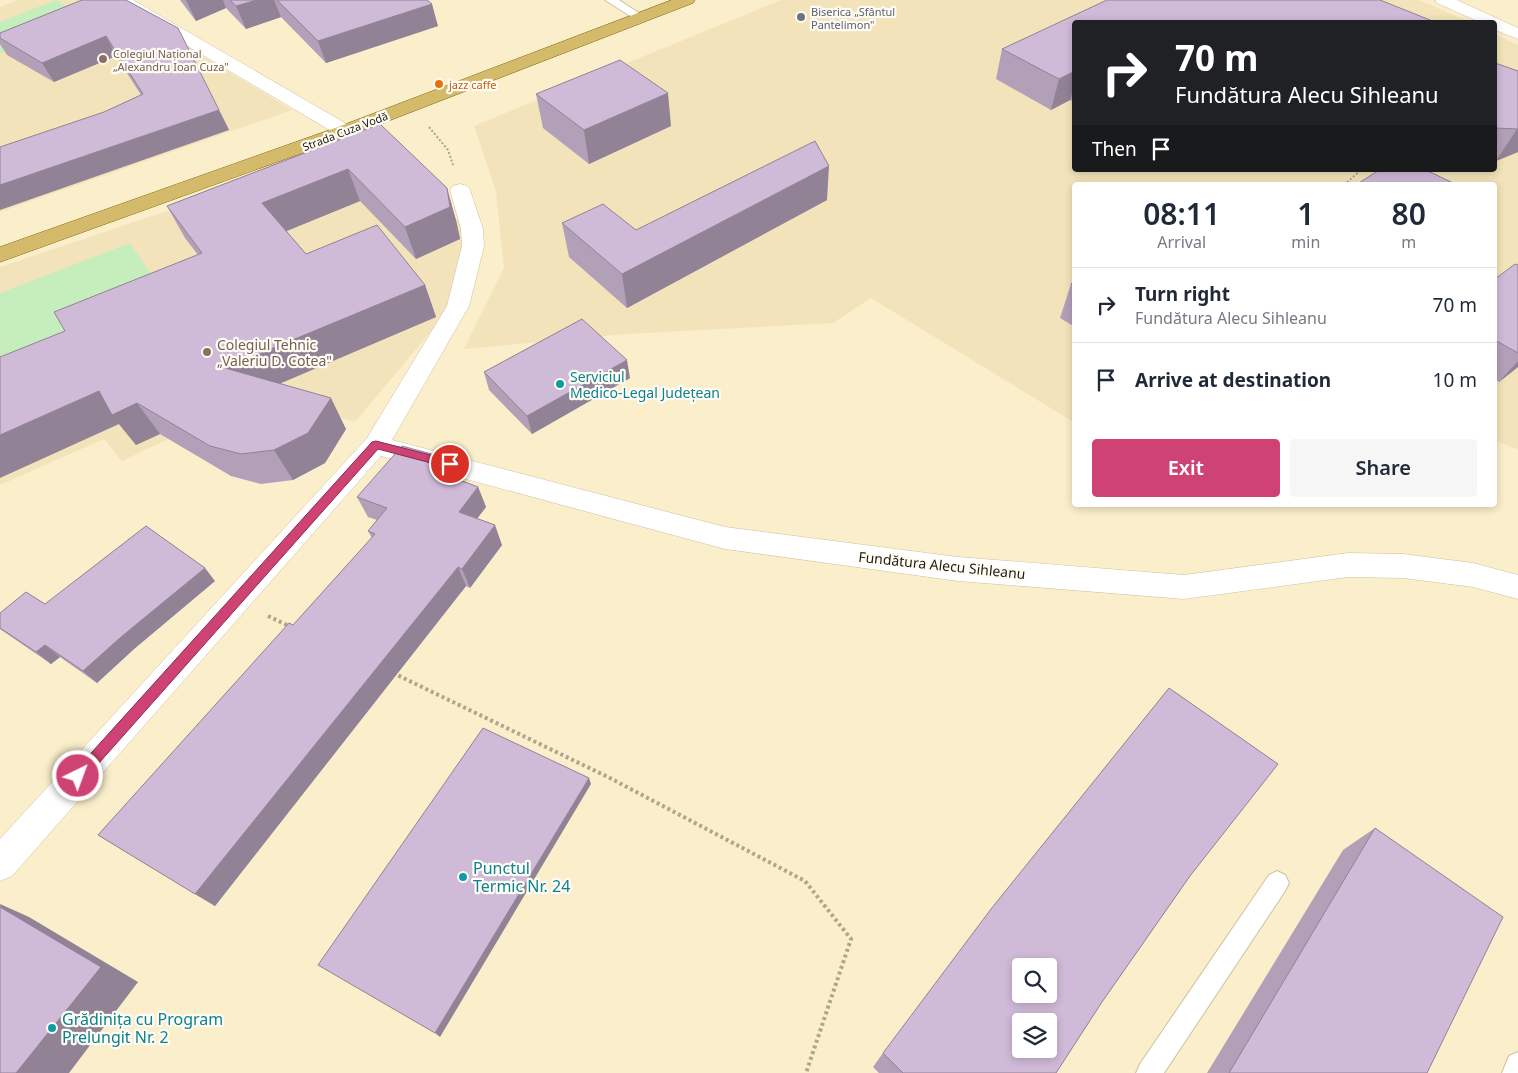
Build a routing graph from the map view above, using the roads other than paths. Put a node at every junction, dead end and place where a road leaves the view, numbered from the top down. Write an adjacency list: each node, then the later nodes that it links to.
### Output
1 (121, 0): 9 (street)
2 (611, 0): 5 (lane)
3 (687, 0): 5 (main road, Strada Cuza Vodă)
4 (1443, 0): 6 (street)
5 (639, 17): 9 (main road, Strada Cuza Vodă)
6 (1487, 20)
7 (1497, 24): 8 (street)
8 (1518, 34)
9 (345, 131): 11 (main road, Strada Cuza Vodă)
10 (460, 190): 12 (street)
11 (0, 255)
12 (376, 445): 13 (street, Fundătura Alecu Sihleanu); 14 (street)
13 (1518, 587)
14 (0, 864)
15 (1277, 883): 17 (lane)
16 (1518, 1065): 18 (lane)
17 (1149, 1073)
18 (1514, 1073)

